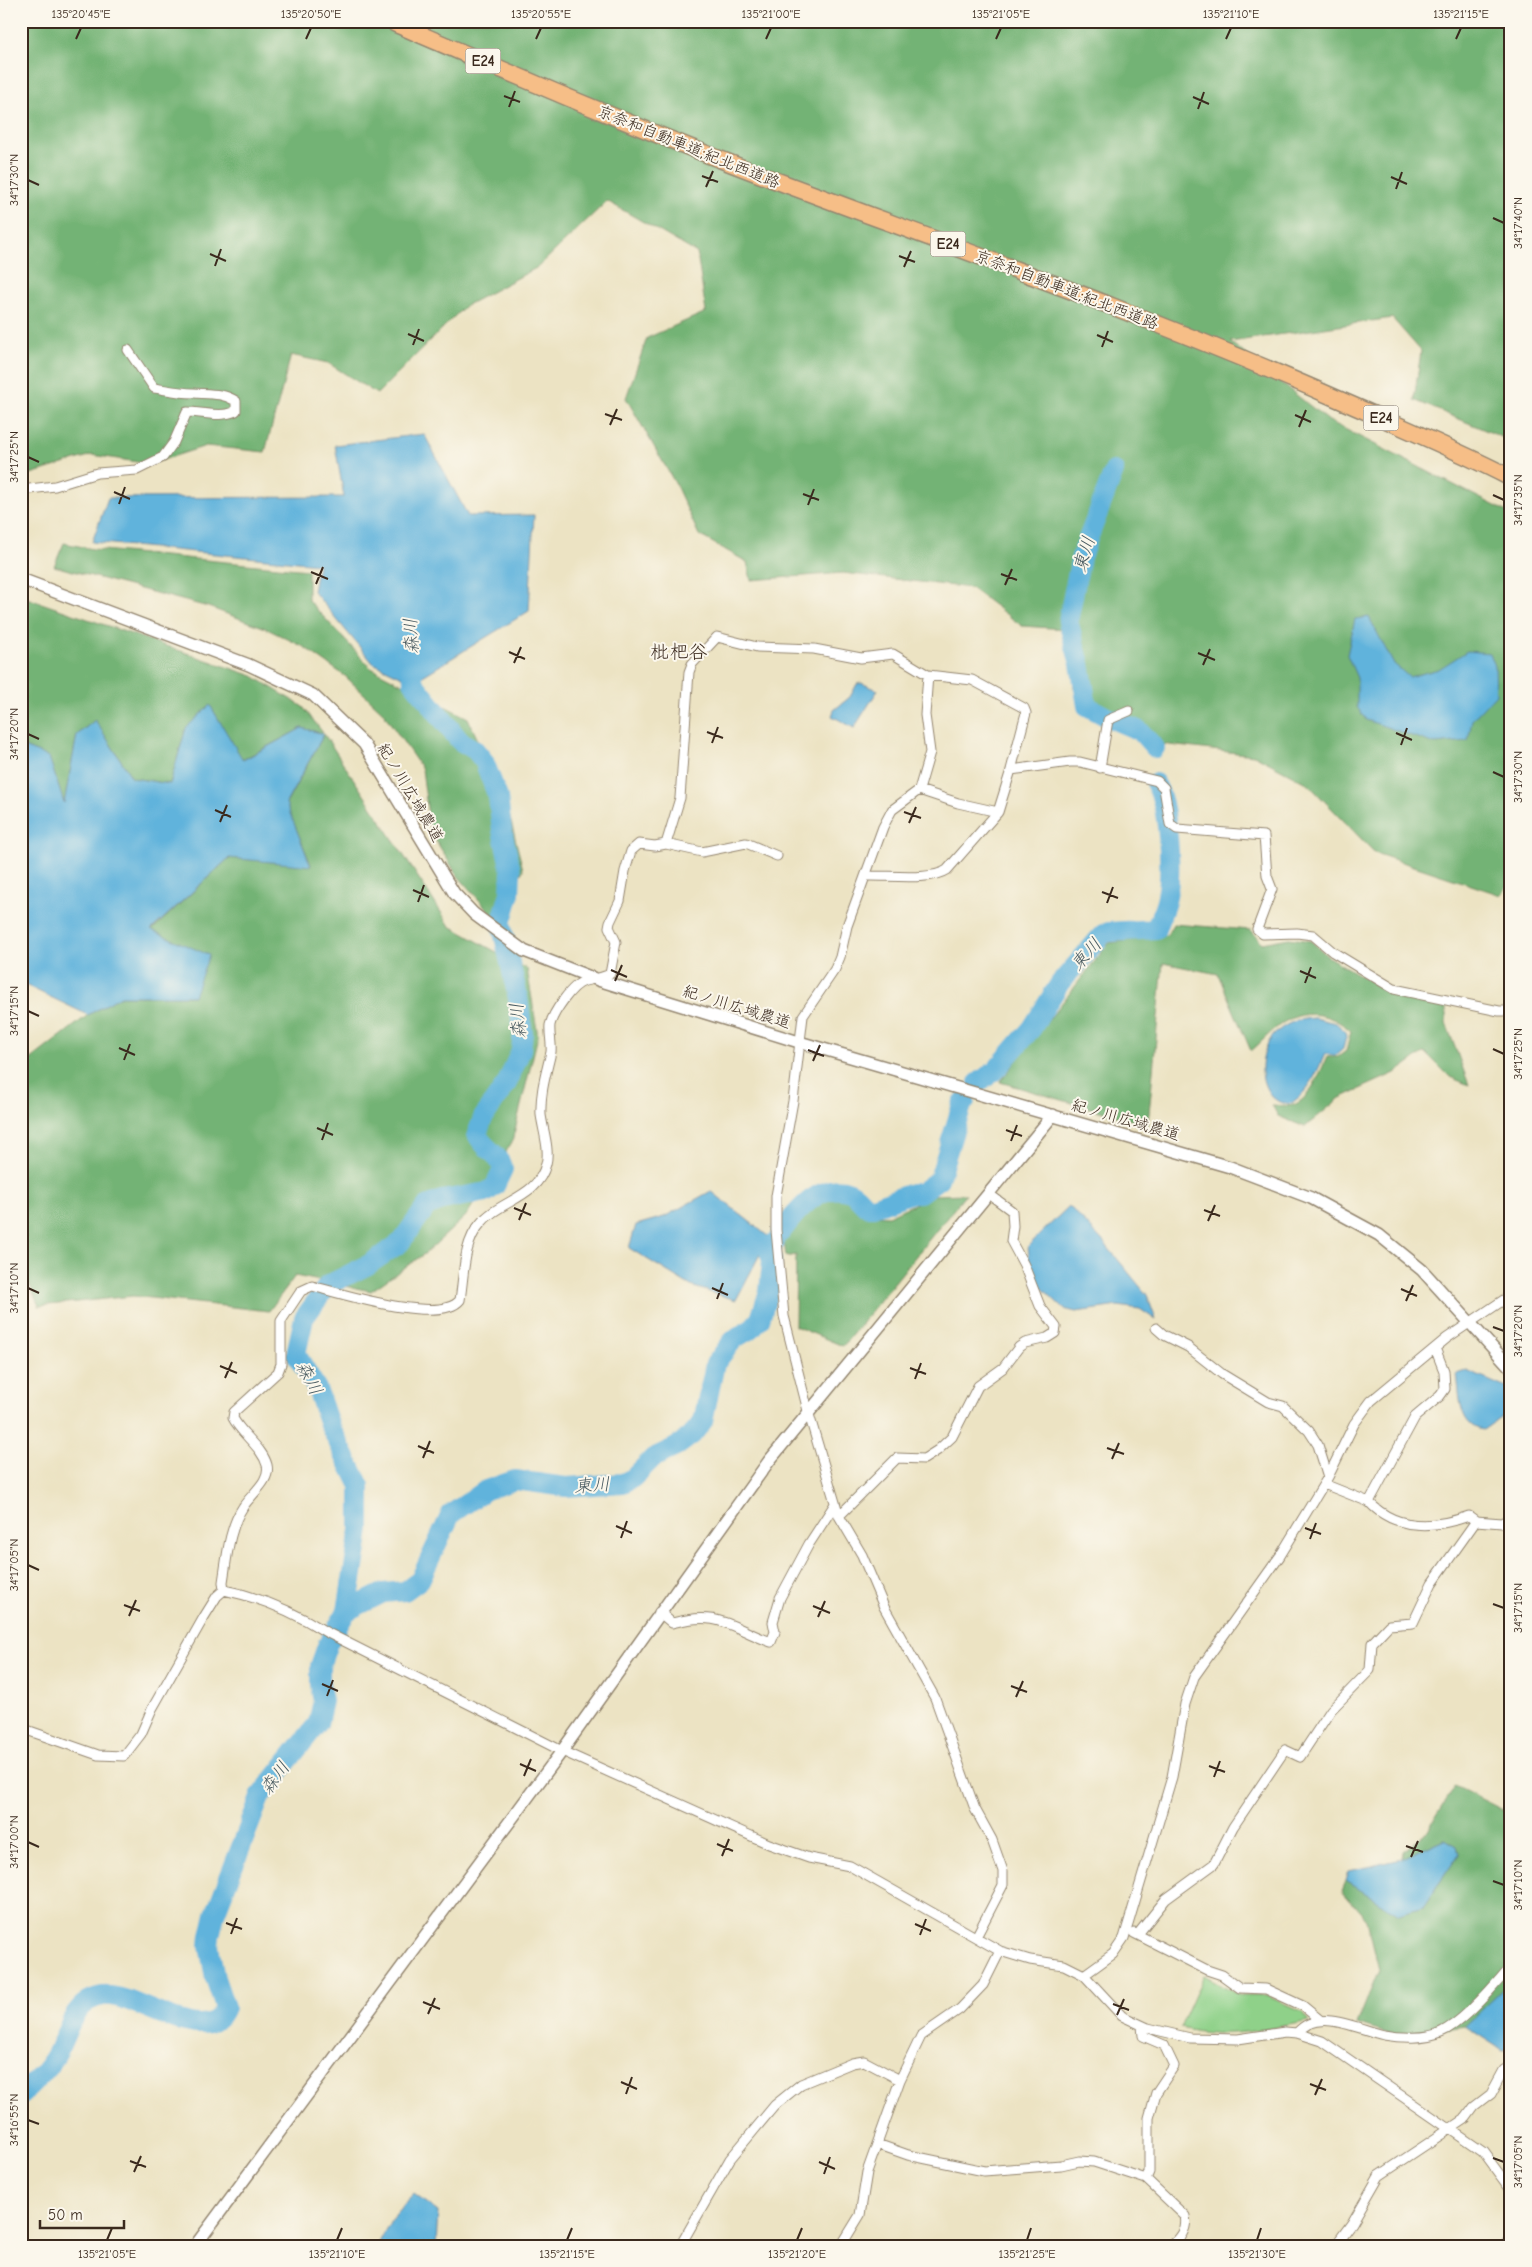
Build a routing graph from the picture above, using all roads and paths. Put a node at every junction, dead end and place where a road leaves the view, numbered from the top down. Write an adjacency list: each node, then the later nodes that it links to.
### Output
1 (396, 24): 3 (highway, 京奈和自動車道;紀北西道路 / E24)
2 (128, 350): 4 (street)
3 (1511, 478)
4 (21, 490)
5 (21, 579): 15 (street, 紀ノ川広域農道)
6 (928, 675): 9 (street); 10 (street); 12 (street)
7 (1129, 711): 8 (street)
8 (1100, 768): 9 (street); 16 (street)
9 (1012, 770): 11 (street)
10 (919, 790): 11 (street); 14 (street)
11 (998, 812): 14 (street)
12 (666, 844): 13 (street); 15 (street)
13 (777, 856)
14 (866, 876): 17 (street)
15 (598, 980): 17 (street, 紀ノ川広域農道); 32 (street)
16 (1511, 1011)
17 (799, 1042): 18 (street, 紀ノ川広域農道); 25 (street)
18 (1053, 1115): 19 (street); 21 (street, 紀ノ川広域農道)
19 (989, 1194): 25 (street); 29 (street)
20 (1511, 1295): 21 (street)
21 (1472, 1322): 23 (street); 24 (street, 紀ノ川広域農道)
22 (1156, 1328): 26 (street)
23 (1435, 1348): 26 (street); 27 (street)
24 (1511, 1368)
25 (808, 1411): 28 (street); 33 (street)
26 (1326, 1480): 27 (street); 36 (street)
27 (1370, 1502): 31 (street)
28 (835, 1504): 29 (street); 33 (street)
29 (839, 1516): 38 (street)
30 (1511, 1516): 31 (street)
31 (1476, 1521): 37 (street)
32 (224, 1590): 34 (street); 35 (street)
33 (659, 1612): 35 (street)
34 (21, 1728)
35 (562, 1751): 38 (street); 52 (street)
36 (1127, 1930): 37 (street); 41 (street)
37 (1138, 1934): 42 (street)
38 (976, 1937): 39 (street)
39 (1000, 1951): 41 (street); 46 (street)
40 (1511, 1966): 42 (street)
41 (1084, 1975): 43 (street)
42 (1320, 2020): 44 (street)
43 (1142, 2026): 44 (street); 49 (street)
44 (1298, 2033): 47 (street)
45 (1511, 2066): 47 (street)
46 (900, 2080): 48 (street); 53 (street)
47 (1452, 2129): 50 (street); 56 (street)
48 (877, 2144): 49 (street); 54 (street)
49 (1146, 2179): 55 (street)
50 (1511, 2190)
51 (1511, 2237): 57 (street)
52 (195, 2246)
53 (680, 2246)
54 (841, 2246)
55 (1171, 2246)
56 (1335, 2246)
57 (1505, 2246)

